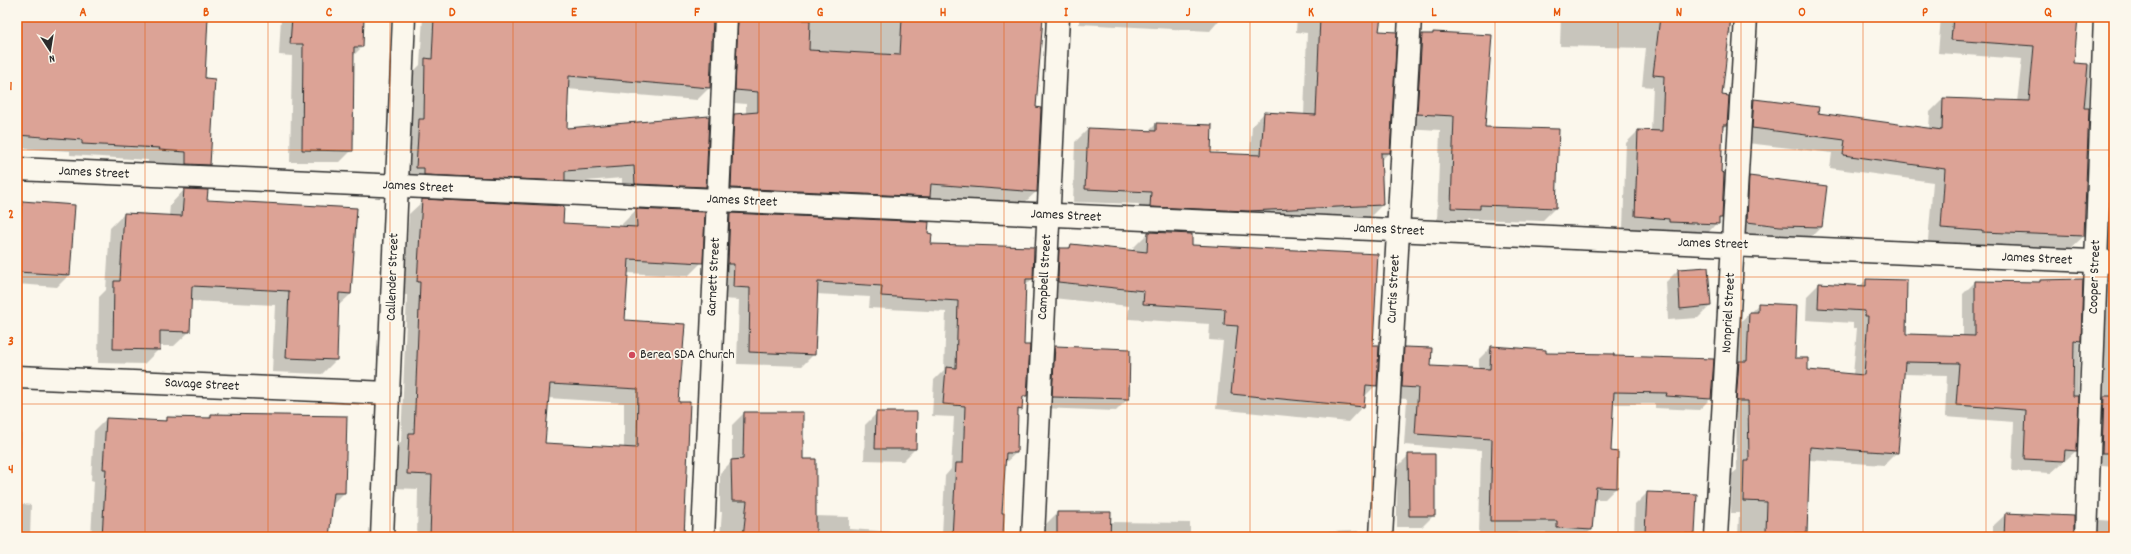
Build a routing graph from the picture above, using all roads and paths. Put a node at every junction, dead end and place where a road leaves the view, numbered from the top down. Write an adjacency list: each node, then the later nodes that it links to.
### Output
1 (404, 17): 8 (street, Callender Street)
2 (726, 17): 9 (street, Garnett Street)
3 (1058, 17): 10 (street, Campbell Street)
4 (1410, 17): 11 (street, Curtis Street)
5 (1746, 17): 12 (street, Nonpriel Street)
6 (2105, 17): 13 (street, Cooper Street)
7 (17, 169): 8 (street, James Street)
8 (397, 186): 9 (street, James Street); 15 (street, Callender Street)
9 (718, 200): 10 (street, James Street); 17 (street, Garnett Street)
10 (1048, 215): 11 (street, James Street); 18 (street, Campbell Street)
11 (1398, 230): 12 (street, James Street); 19 (street, Curtis Street)
12 (1733, 245): 13 (street, James Street); 20 (street, Nonpriel Street)
13 (2105, 262): 21 (street, Cooper Street)
14 (17, 377): 15 (street, Savage Street)
15 (388, 393): 16 (street, Callender Street)
16 (382, 537)
17 (703, 537)
18 (1033, 537)
19 (1381, 537)
20 (1716, 537)
21 (2086, 537)

